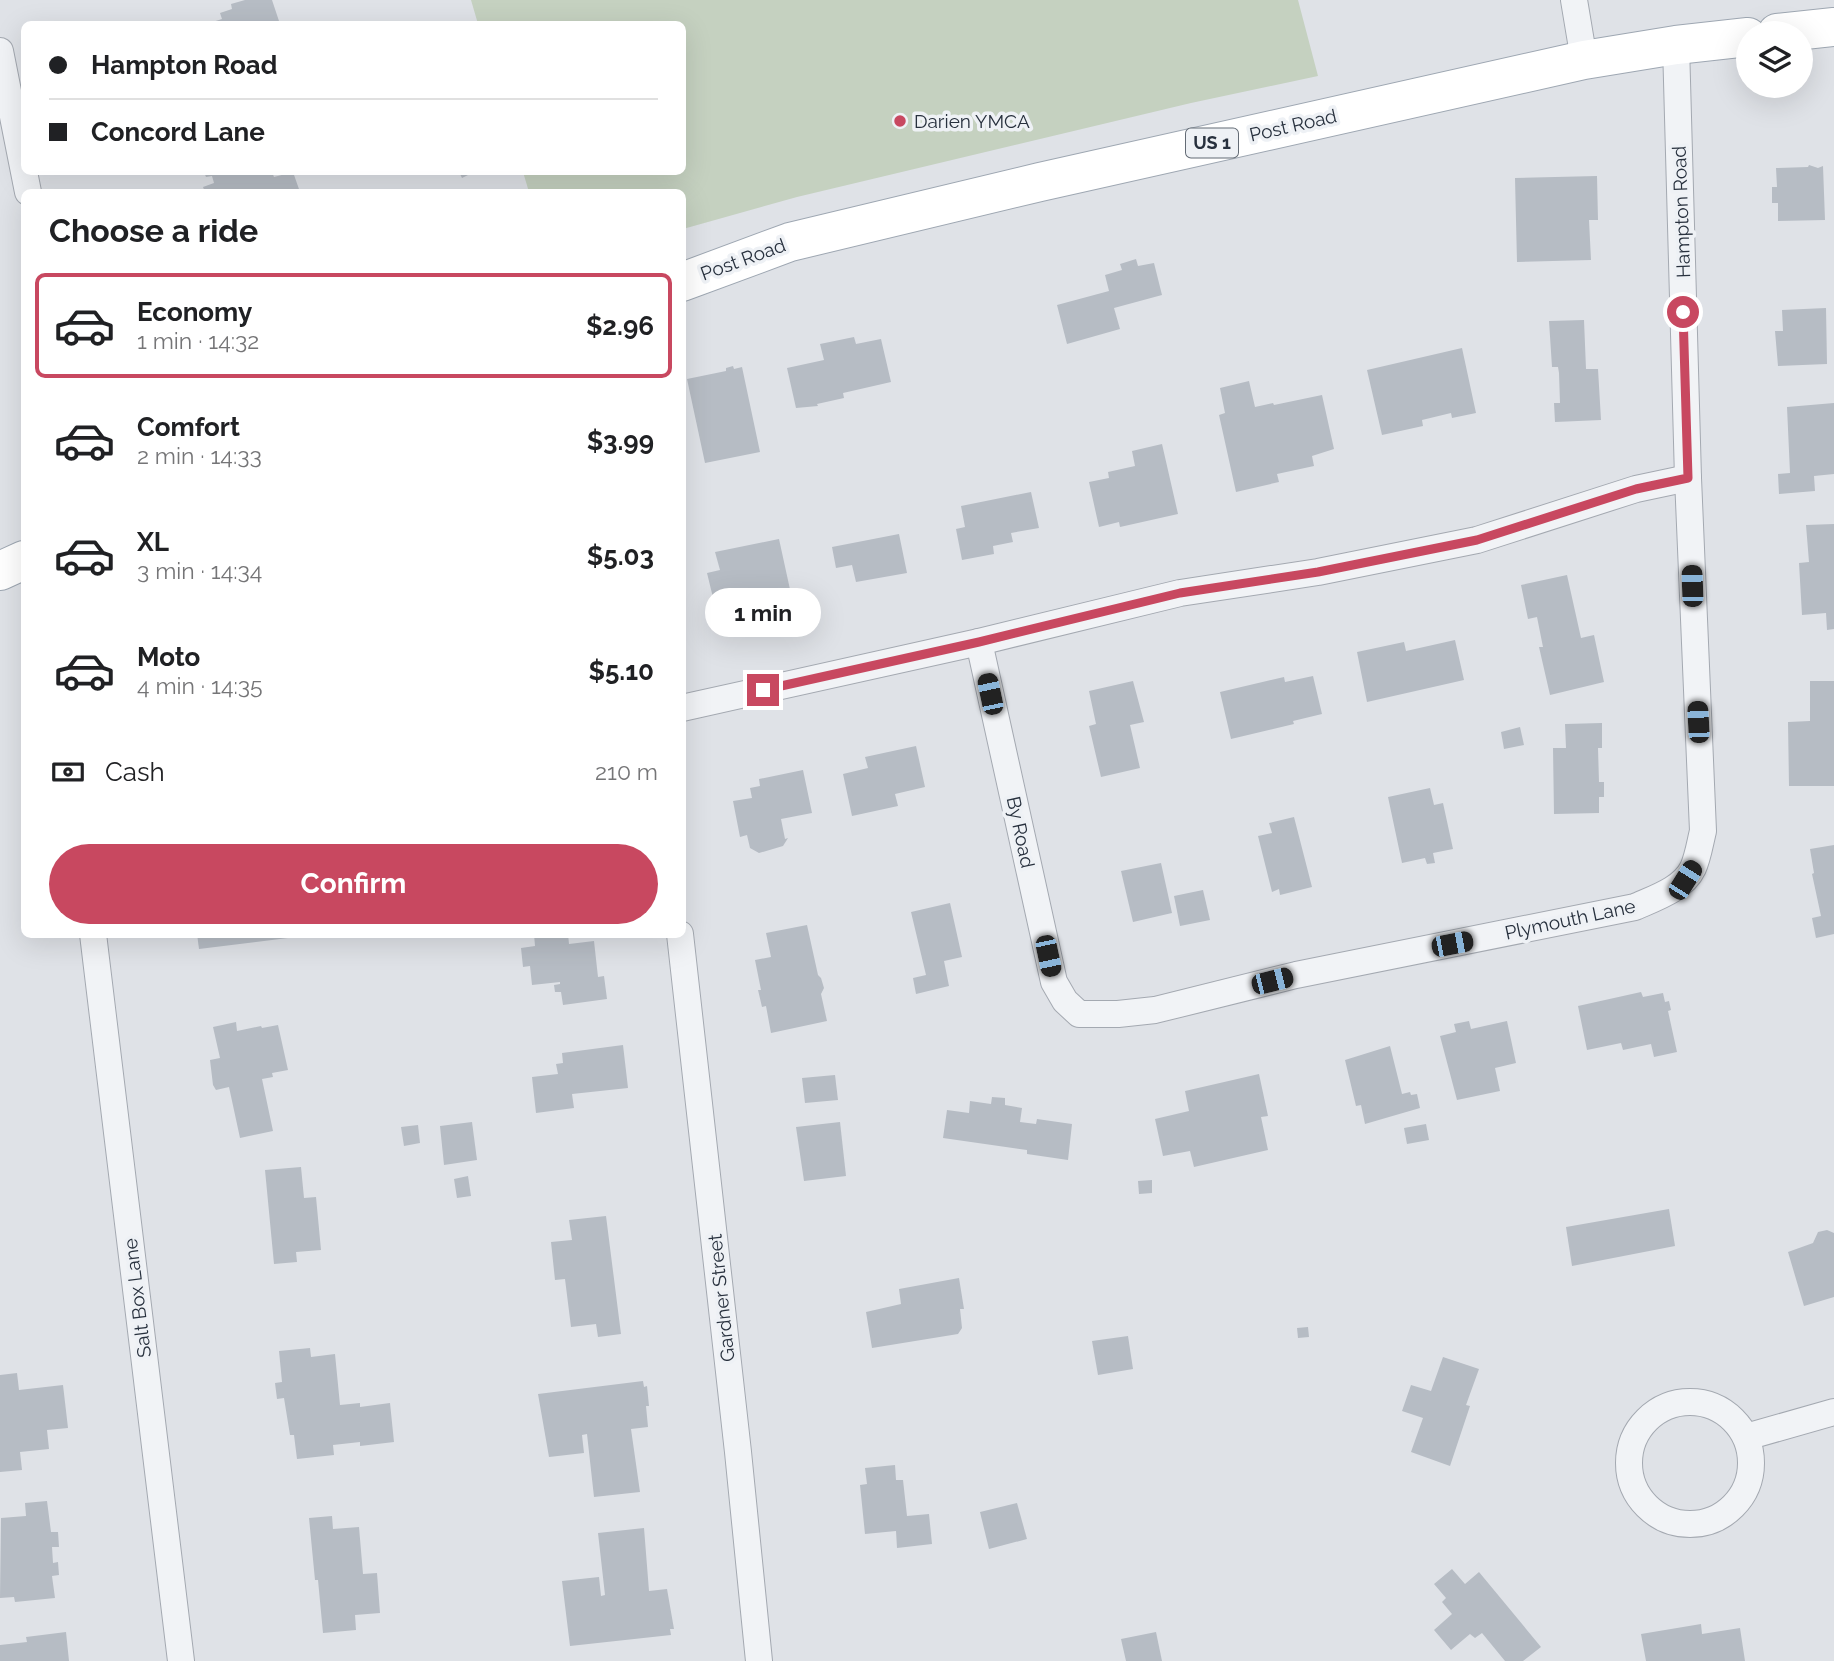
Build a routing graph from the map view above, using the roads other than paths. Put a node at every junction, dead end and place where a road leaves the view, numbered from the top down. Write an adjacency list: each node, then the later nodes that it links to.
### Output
1 (1574, 0): 7 (street)
2 (1834, 27): 3 (main road)
3 (1813, 29)
4 (1736, 38): 5 (main road, Post Road / US 1)
5 (1676, 45): 7 (main road, Post Road / US 1); 10 (street, Hampton Road)
6 (0, 51): 8 (street)
7 (1584, 60): 9 (main road, Post Road / US 1)
8 (21, 157)
9 (686, 281)
10 (1688, 478): 13 (street); 15 (street, Hampton Road)
11 (21, 561): 12 (main road)
12 (0, 571)
13 (979, 642): 14 (street); 18 (street, By Road)
14 (686, 707)
15 (1685, 880): 18 (street, Plymouth Lane)
16 (93, 938): 21 (street, Salt Box Lane)
17 (680, 938): 22 (street, Gardner Street)
18 (1079, 1014)
19 (1834, 1412): 20 (street)
20 (1746, 1437): 20 (street)
21 (181, 1661)
22 (758, 1661)

